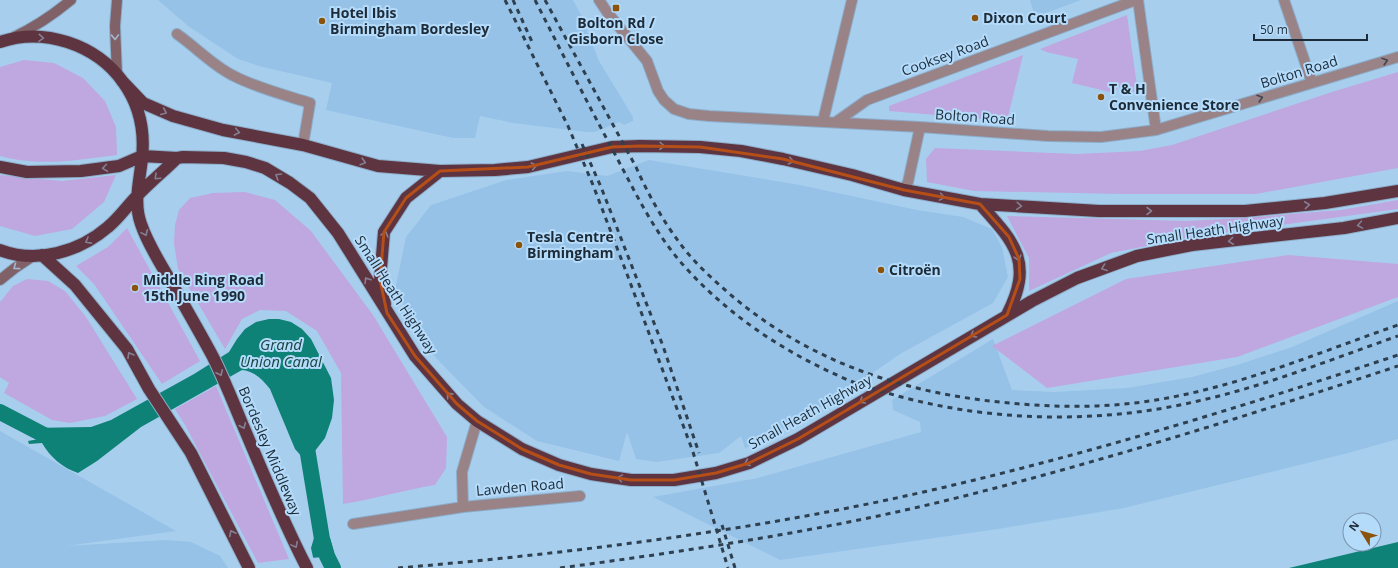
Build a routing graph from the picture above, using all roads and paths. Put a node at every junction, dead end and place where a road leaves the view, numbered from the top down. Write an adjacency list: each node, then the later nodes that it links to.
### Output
1 (71, 0): 8 (main road)
2 (117, 0): 10 (main road, one-way to 10)
3 (599, 0): 12 (street, Bolton Road)
4 (852, 0): 12 (street)
5 (1137, 0): 13 (street, Cooksey Road); 15 (street)
6 (1284, 0): 11 (street)
7 (178, 34): 16 (street)
8 (1, 42): 10 (highway, one-way to 10)
9 (1398, 57): 11 (street, Bolton Road, one-way to 9)
10 (120, 78): 16 (highway, Small Heath Highway, one-way to 16); 17 (highway, Bordesley Middleway)
11 (1312, 83): 15 (street, Bolton Road, one-way to 11)
12 (823, 121): 13 (street, Bolton Road)
13 (836, 122): 14 (street, Bolton Road)
14 (920, 127): 15 (street, Bolton Road); 21 (street)
15 (1156, 130)
16 (304, 145): 20 (highway, Small Heath Highway, one-way to 20)
17 (142, 156): 18 (highway, Small Heath Highway); 19 (highway, one-way to 19); 23 (highway, Bordesley Middleway)
18 (177, 158): 23 (highway, one-way to 23); 29 (highway, Small Heath Highway, one-way to 18)
19 (0, 167)
20 (440, 171): 21 (highway, Small Heath Highway, one-way to 21); 29 (highway, one-way to 20)
21 (904, 190): 24 (highway, Small Heath Highway, one-way to 24)
22 (1398, 191): 24 (highway, Small Heath Highway, one-way to 22)
23 (137, 195): 27 (highway, one-way to 27); 36 (highway, Bordesley Middleway, one-way to 36)
24 (980, 204): 30 (highway, one-way to 30)
25 (1398, 218): 30 (highway, Small Heath Highway, one-way to 30)
26 (0, 250): 27 (highway)
27 (38, 255): 28 (main road, one-way to 28); 35 (highway, one-way to 27)
28 (0, 280)
29 (387, 314): 31 (highway, Small Heath Highway, one-way to 29)
30 (1007, 315): 31 (highway, Small Heath Highway, one-way to 31)
31 (477, 421): 33 (street, Lawden Road)
32 (580, 496): 33 (street, Lawden Road)
33 (463, 507): 34 (street, Lawden Road)
34 (353, 524)
35 (249, 568)
36 (307, 568)

